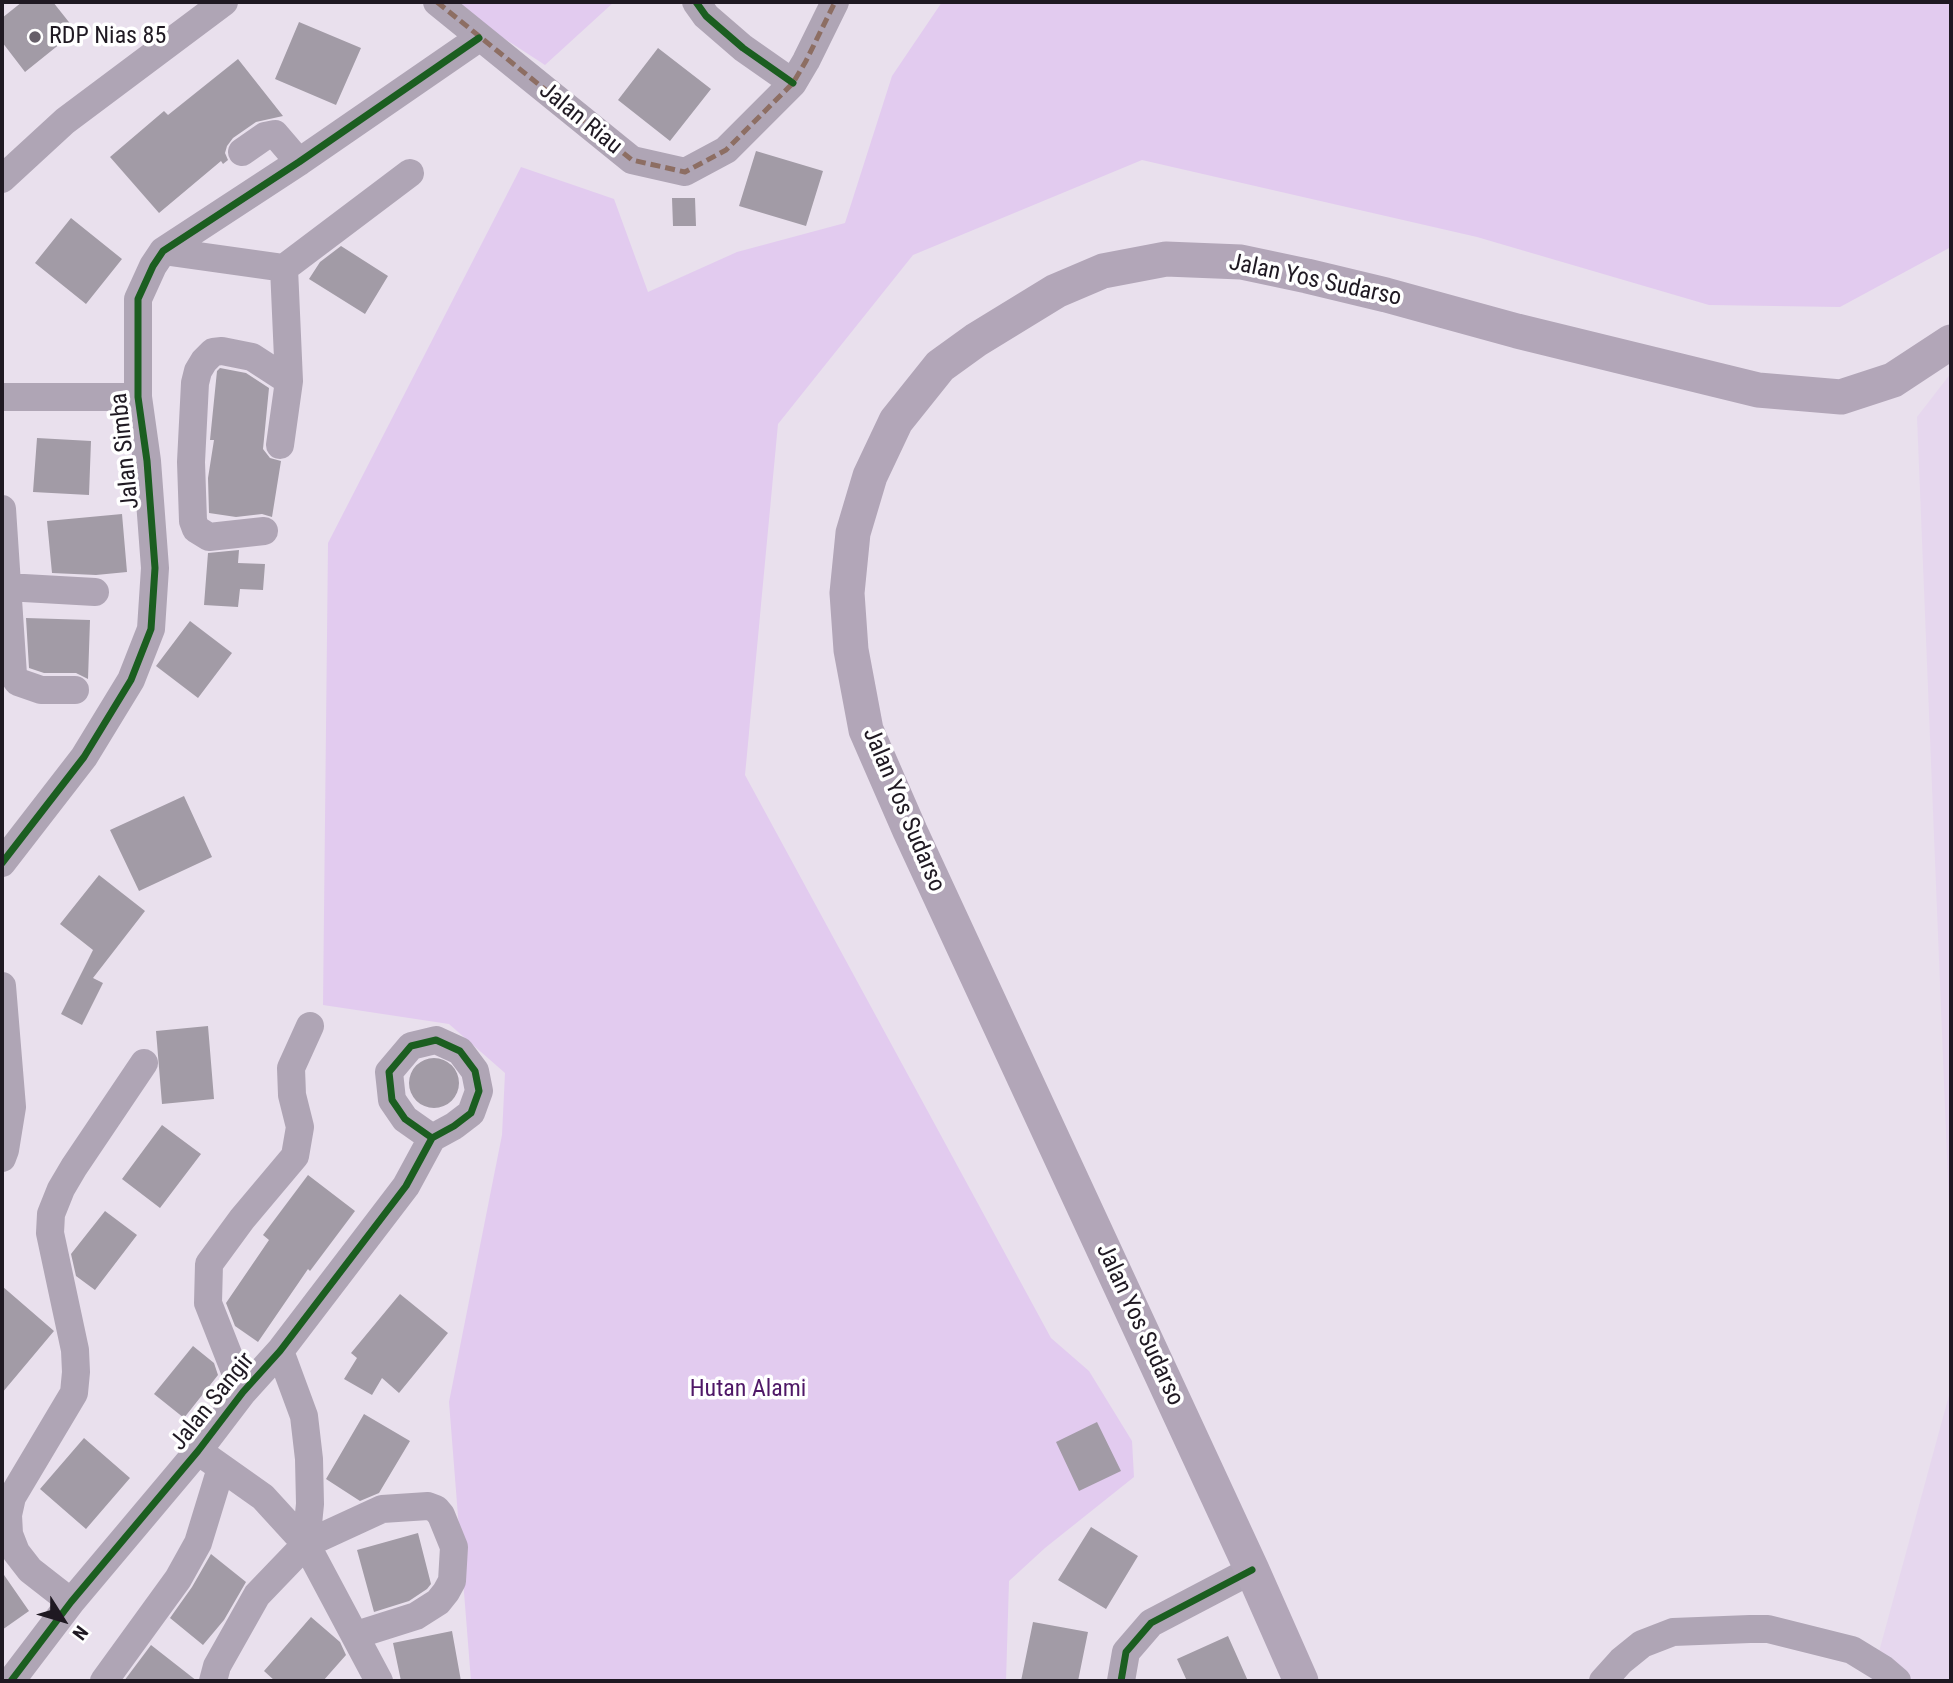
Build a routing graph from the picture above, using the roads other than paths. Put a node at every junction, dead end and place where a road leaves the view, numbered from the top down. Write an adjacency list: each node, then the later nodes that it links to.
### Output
1 (224, 2): 10 (street)
2 (437, 2): 5 (street, Jalan Riau)
3 (696, 2): 6 (street)
4 (835, 2): 6 (street, Jalan Riau)
5 (479, 38): 6 (street, Jalan Riau); 8 (street, Jalan Simba)
6 (793, 83)
7 (242, 152): 8 (street)
8 (299, 162): 11 (street, Jalan Simba)
9 (410, 173): 12 (street)
10 (2, 179)
11 (163, 251): 12 (street); 16 (street, Jalan Simba)
12 (284, 268): 14 (street)
13 (1951, 342): 34 (main road, Jalan Yos Sudarso)
14 (289, 381): 17 (street); 19 (street)
15 (2, 397): 16 (street)
16 (138, 397): 23 (street, Jalan Simba)
17 (280, 445)
18 (2, 509): 20 (street)
19 (264, 531)
20 (6, 587): 21 (street); 22 (street)
21 (95, 592)
22 (75, 690)
23 (2, 863)
24 (2, 986): 28 (street)
25 (310, 1026): 30 (street, Jalan Sangir)
26 (144, 1063): 35 (street)
27 (432, 1138): 29 (street, Jalan Sangir)
28 (2, 1158)
29 (280, 1352): 30 (street, Jalan Sangir); 33 (street, Jalan Sangir)
30 (243, 1392): 31 (street, Jalan Sangir)
31 (198, 1451): 32 (street, Jalan Sangir); 35 (street, Jalan Sangir)
32 (221, 1468): 33 (street, Jalan Sangir); 38 (street)
33 (306, 1544): 36 (street, Jalan Sangir); 36 (street); 39 (street)
34 (1252, 1570): 41 (street); 42 (main road, Jalan Yos Sudarso)
35 (71, 1602): 37 (street, Jalan Sangir)
36 (356, 1635): 40 (street, Jalan Sangir)
37 (11, 1681)
38 (104, 1681)
39 (213, 1681)
40 (379, 1681)
41 (1121, 1681)
42 (1301, 1681)
43 (1603, 1681): 44 (street)
44 (1897, 1681)

